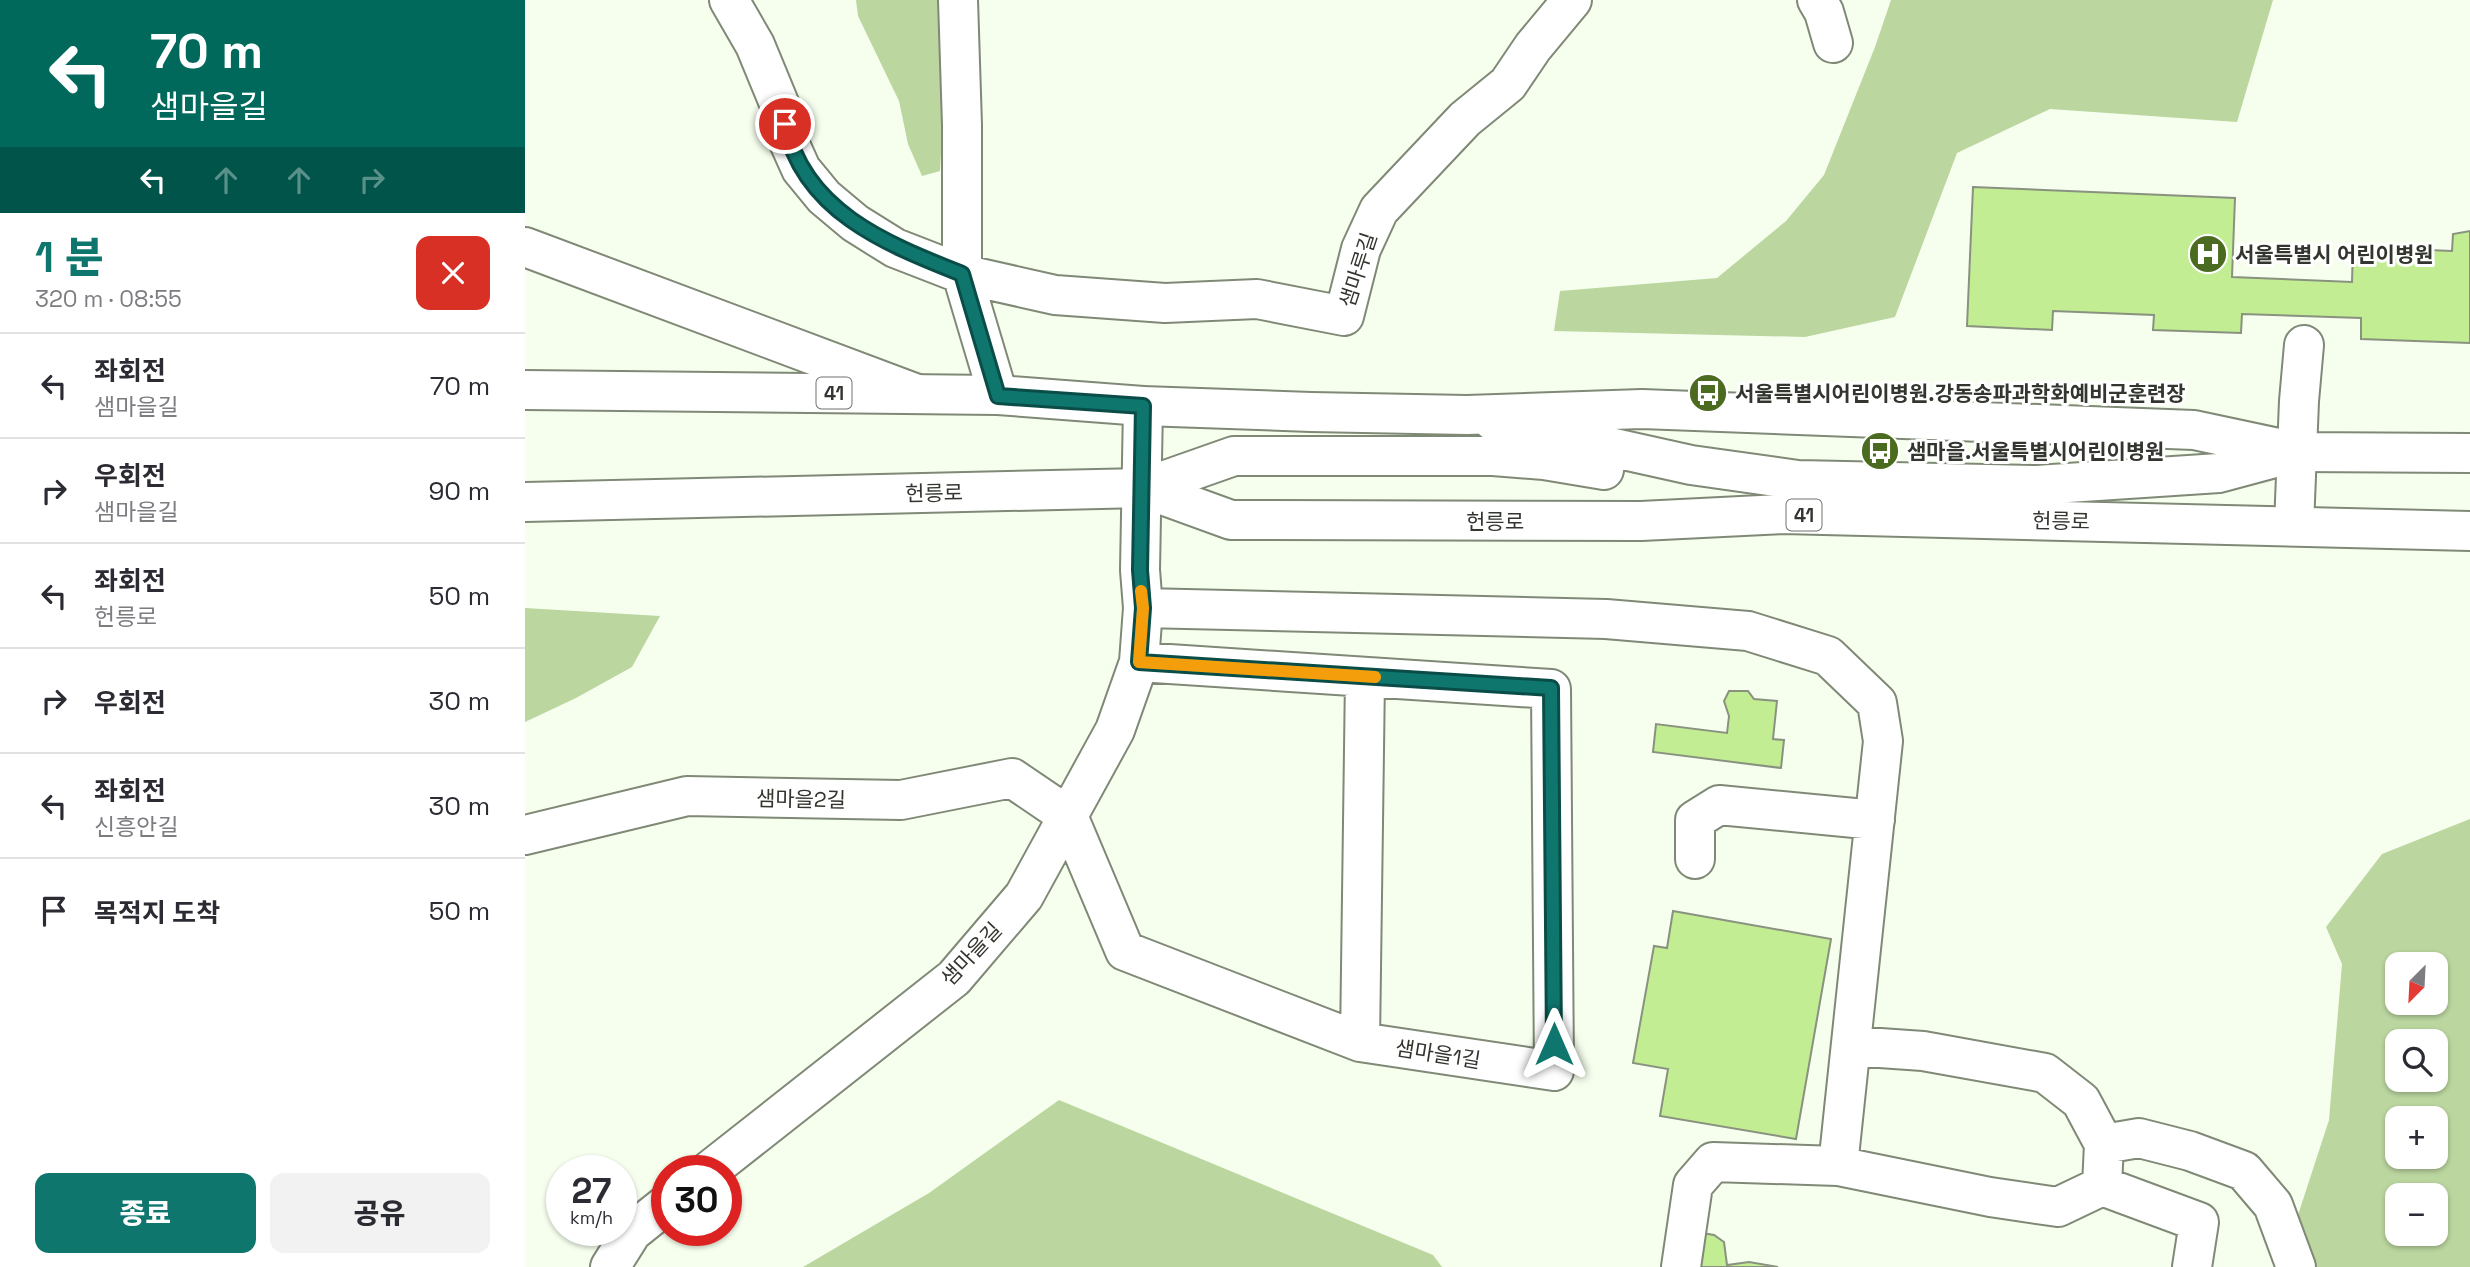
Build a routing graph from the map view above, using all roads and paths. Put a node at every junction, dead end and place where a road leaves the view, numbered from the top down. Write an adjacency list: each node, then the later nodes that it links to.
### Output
1 (729, 0): 7 (main road)
2 (958, 0): 7 (main road)
3 (1573, 0): 7 (main road, 샘마루길)
4 (1817, 0): 5 (main road)
5 (1833, 43)
6 (525, 247): 10 (main road)
7 (962, 274): 11 (main road)
8 (2304, 345): 14 (main road)
9 (525, 390): 10 (main road, 41)
10 (917, 394): 11 (main road, 41)
11 (998, 396): 12 (main road, 41)
12 (1143, 406): 13 (main road, 41); 16 (main road, 샘마을길)
13 (1467, 415): 14 (main road, 41); 14 (main road)
14 (2297, 452): 15 (main road, 41); 19 (main road)
15 (2470, 453)
16 (1143, 488): 17 (main road, 헌릉로 / 41); 18 (main road, 헌릉로 / 41); 18 (main road); 21 (main road, 샘마을길)
17 (525, 502)
18 (1783, 514): 19 (main road, 헌릉로 / 41)
19 (2294, 526): 20 (main road, 헌릉로 / 41)
20 (2470, 531)
21 (1143, 608): 22 (main road, 샘마을길); 25 (main road)
22 (1139, 662): 23 (main road); 24 (main road, 샘마을길)
23 (1365, 677): 28 (main road); 28 (main road, 샘마을1길)
24 (1068, 816): 26 (main road, 샘마을2길); 28 (main road, 샘마을1길); 31 (main road, 샘마을길)
25 (1875, 820): 27 (main road); 29 (main road)
26 (525, 835)
27 (1695, 859)
28 (1360, 1042)
29 (1851, 1046): 30 (main road); 32 (main road)
30 (2104, 1144): 33 (main road); 38 (main road)
31 (729, 1155)
32 (1838, 1166): 33 (main road); 36 (main road)
33 (2102, 1186): 37 (main road)
34 (651, 1217): 35 (main road)
35 (610, 1267)
36 (1681, 1267)
37 (2192, 1267)
38 (2296, 1267)

